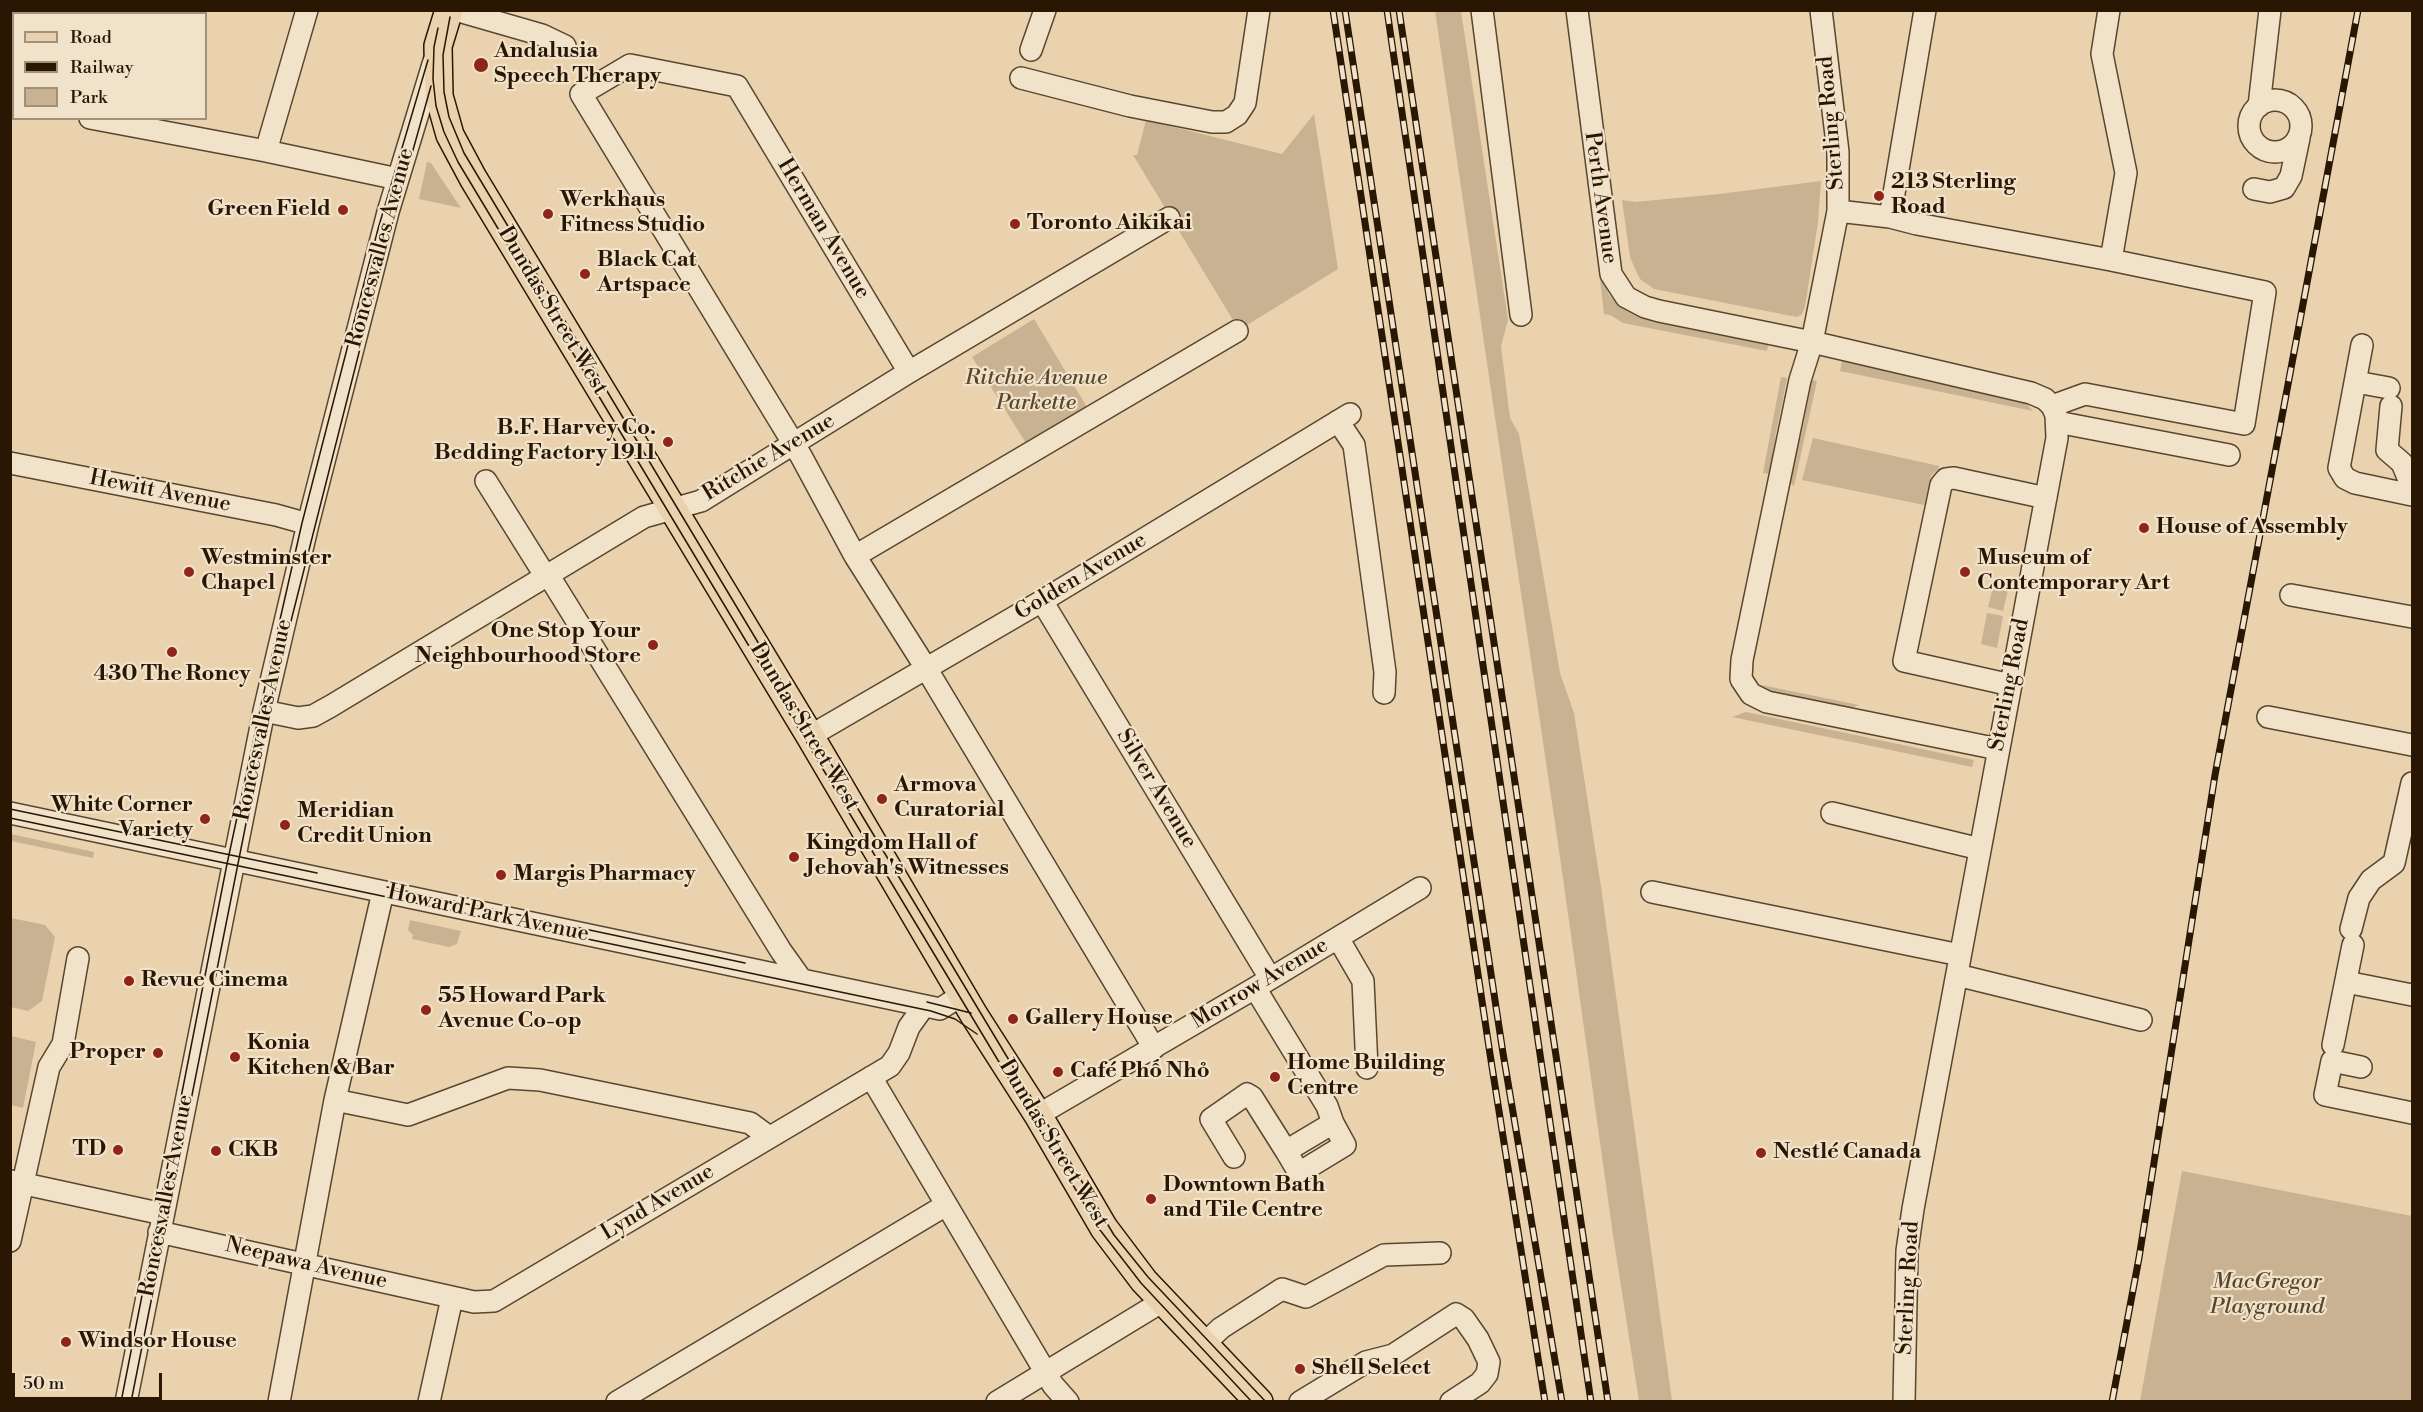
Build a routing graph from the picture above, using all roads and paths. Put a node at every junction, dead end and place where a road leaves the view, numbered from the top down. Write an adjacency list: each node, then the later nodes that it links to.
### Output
1 (307, 10): 20 (street)
2 (449, 10): 12 (main road, Dundas Street West)
3 (455, 10): 13 (street)
4 (1045, 10): 14 (street)
5 (1259, 10): 15 (street)
6 (1482, 10): 27 (street)
7 (1576, 10): 29 (street, Perth Avenue)
8 (1821, 10): 23 (street, Sterling Road)
9 (1925, 10): 24 (street)
10 (2109, 10): 26 (street)
11 (2270, 10): 16 (street)
12 (438, 46): 21 (street, Roncesvalles Avenue); 40 (main road, Dundas Street West)
13 (565, 46)
14 (1031, 50)
15 (1022, 78)
16 (2259, 106): 19 (street); 19 (street)
17 (109, 120): 18 (street)
18 (137, 123): 20 (street)
19 (2299, 138): 22 (street)
20 (266, 151): 21 (street)
21 (398, 179): 41 (street, Roncesvalles Avenue)
22 (2254, 189)
23 (1838, 211): 24 (street); 29 (street, Sterling Road)
24 (1890, 217): 26 (street)
25 (1169, 218): 31 (street, Ritchie Avenue)
26 (2111, 260): 33 (street)
27 (1521, 315)
28 (1238, 331): 42 (street)
29 (1812, 342): 33 (street); 54 (street, Sterling Road)
30 (2362, 345): 32 (street)
31 (909, 372): 34 (street, Ritchie Avenue); 34 (street, Herman Avenue)
32 (2356, 382): 38 (street); 38 (street)
33 (2055, 414): 35 (street); 39 (street, Sterling Road)
34 (794, 445): 40 (street, Ritchie Avenue); 42 (street)
35 (2229, 455)
36 (10, 463): 41 (street, Hewitt Avenue)
37 (486, 481): 43 (street)
38 (2410, 495)
39 (2046, 498): 48 (street, Sterling Road); 48 (street)
40 (671, 509): 43 (street, Ritchie Avenue); 52 (main road, Dundas Street West)
41 (308, 524): 50 (street, Roncesvalles Avenue)
42 (855, 556): 47 (street)
43 (547, 577): 50 (street, Ritchie Avenue); 66 (street)
44 (2291, 595): 46 (street)
45 (1042, 601): 47 (street, Golden Avenue); 49 (street, Golden Avenue); 68 (street, Silver Avenue)
46 (2412, 617)
47 (926, 668): 52 (street, Golden Avenue); 74 (street)
48 (2011, 685): 54 (street, Sterling Road)
49 (1384, 693)
50 (264, 711): 59 (street, Roncesvalles Avenue)
51 (2268, 717): 53 (street)
52 (810, 736): 69 (main road, Dundas Street West)
53 (2412, 745)
54 (1998, 749): 58 (street, Sterling Road)
55 (2412, 783): 67 (street)
56 (10, 813): 59 (street, Howard Park Avenue)
57 (1832, 813): 58 (street)
58 (1980, 849): 65 (street, Sterling Road)
59 (235, 860): 61 (street, Howard Park Avenue); 85 (street, Roncesvalles Avenue)
60 (1420, 888): 63 (street, Morrow Avenue)
61 (383, 891): 66 (street, Howard Park Avenue); 78 (street)
62 (1652, 892): 65 (street)
63 (1338, 938): 68 (street, Morrow Avenue); 76 (street)
64 (78, 958): 83 (street)
65 (1959, 965): 72 (street); 102 (street, Sterling Road)
66 (801, 979): 71 (street, Howard Park Avenue)
67 (2346, 982): 70 (street); 73 (street)
68 (1263, 983): 74 (street, Morrow Avenue); 82 (street, Silver Avenue)
69 (962, 995): 71 (street, Howard Park Avenue); 80 (main road, Dundas Street West)
70 (2412, 995)
71 (924, 1006): 77 (street, Lynd Avenue)
72 (2141, 1020)
73 (2333, 1045)
74 (1154, 1048): 80 (street, Morrow Avenue)
75 (2361, 1067): 79 (street)
76 (1367, 1068)
77 (871, 1077): 81 (street, Lynd Avenue); 84 (street)
78 (335, 1100): 81 (street); 88 (street)
79 (2412, 1113)
80 (1038, 1115): 90 (main road, Dundas Street West)
81 (769, 1137): 89 (street, Lynd Avenue)
82 (1234, 1157)
83 (16, 1183): 85 (street, Neepawa Avenue); 86 (street)
84 (946, 1205): 92 (street); 96 (street)
85 (161, 1223): 88 (street, Neepawa Avenue); 93 (street, Roncesvalles Avenue)
86 (10, 1241)
87 (1440, 1252): 91 (street)
88 (306, 1264): 89 (street, Neepawa Avenue); 94 (street)
89 (452, 1298): 95 (street)
90 (1163, 1301): 91 (main road, Dundas Street West); 92 (street)
91 (1204, 1344): 99 (main road, Dundas Street West)
92 (1045, 1372): 97 (street); 98 (street)
93 (126, 1401)
94 (279, 1401)
95 (429, 1401)
96 (617, 1401)
97 (997, 1401)
98 (1068, 1401)
99 (1259, 1401)
100 (1300, 1401): 101 (street)
101 (1451, 1401)
102 (1904, 1401)

